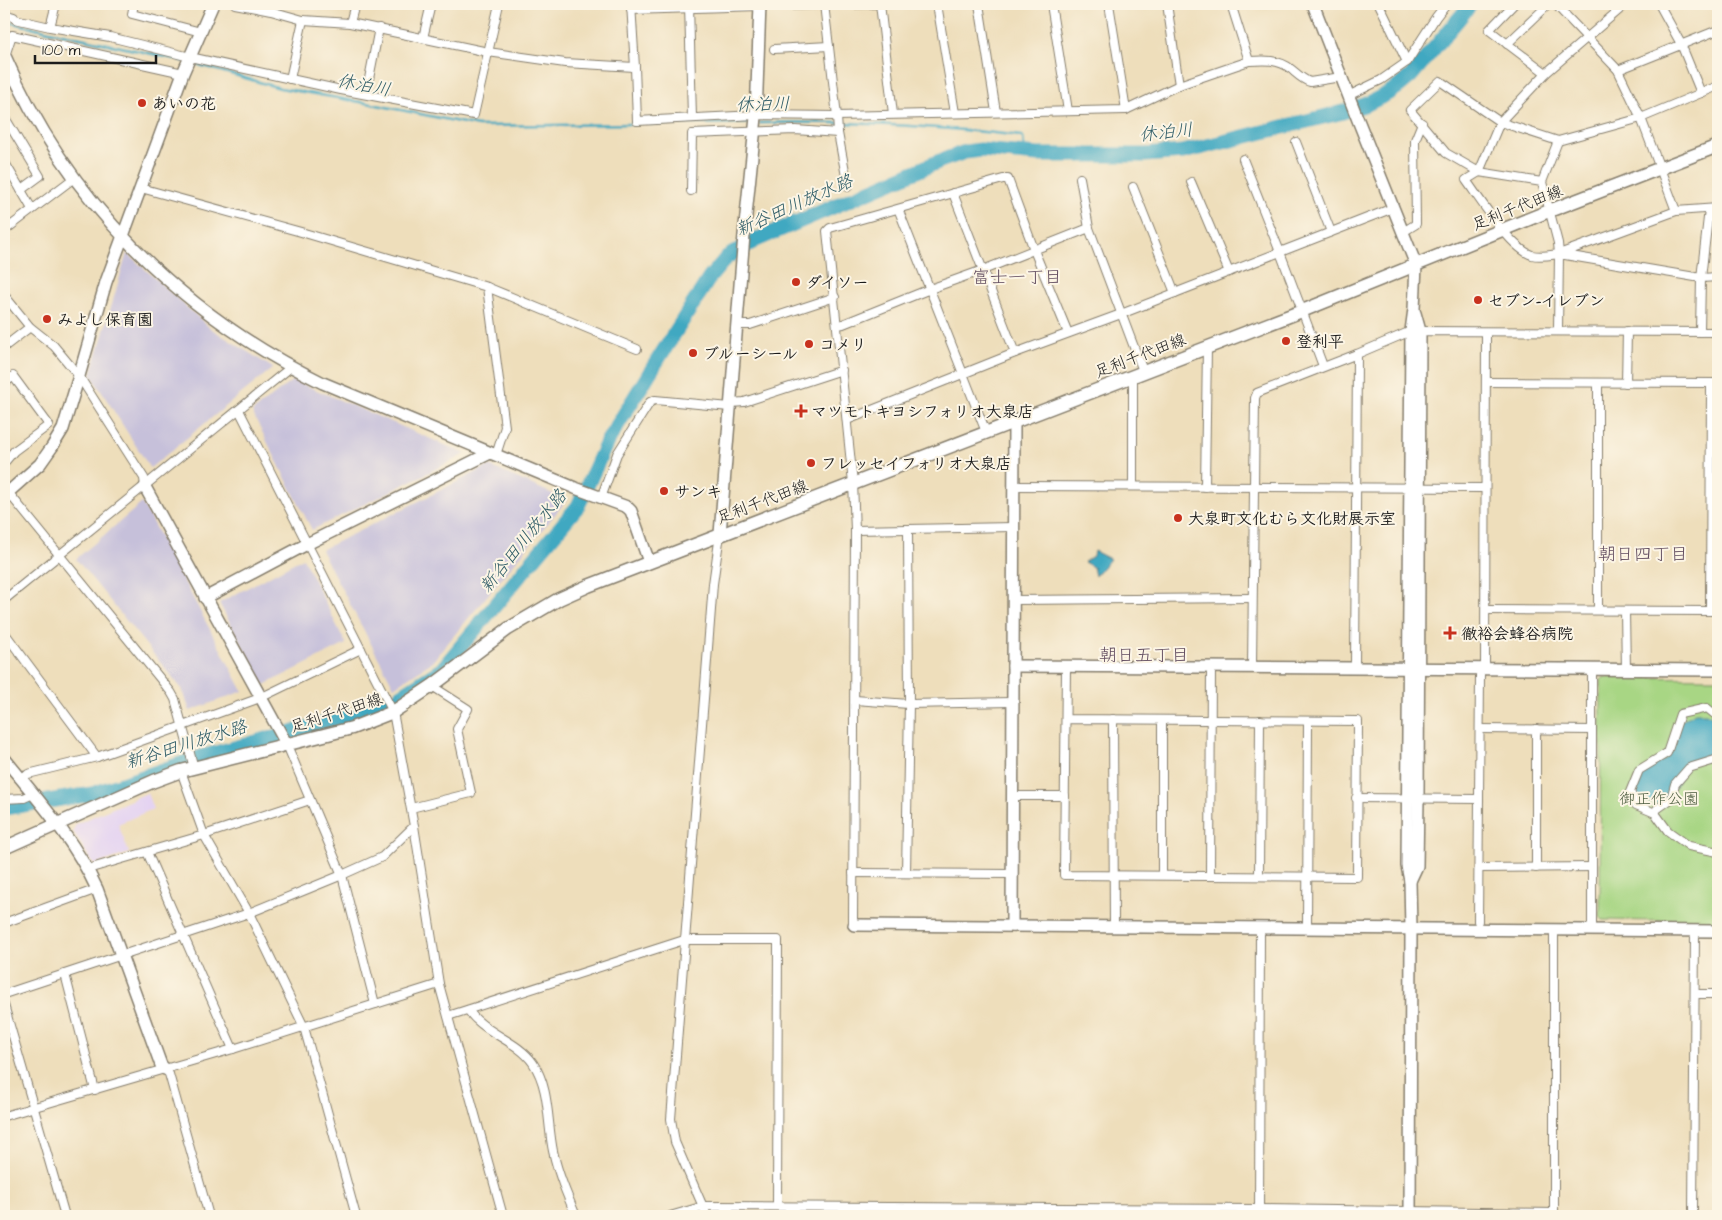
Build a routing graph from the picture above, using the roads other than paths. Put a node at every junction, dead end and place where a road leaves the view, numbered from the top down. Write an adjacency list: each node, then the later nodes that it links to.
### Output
1 (56, 4): 31 (street)
2 (134, 4): 34 (street)
3 (213, 4): 34 (street)
4 (235, 4): 26 (street)
5 (355, 4): 30 (street)
6 (431, 4): 36 (street)
7 (499, 4): 41 (street)
8 (824, 4): 9 (street); 24 (street); 39 (street)
9 (880, 4): 62 (street)
10 (937, 4): 61 (street)
11 (979, 4): 60 (street)
12 (1051, 4): 59 (street)
13 (1109, 4): 58 (street)
14 (1167, 4): 53 (street)
15 (1231, 4): 43 (street)
16 (1313, 4): 49 (street)
17 (1379, 4): 44 (street)
18 (1446, 4): 44 (street)
19 (1514, 4): 37 (street)
20 (1549, 4): 37 (street)
21 (1555, 4): 35 (street)
22 (1626, 4): 35 (street)
23 (1659, 4): 38 (street)
24 (760, 5): 25 (street); 68 (street)
25 (689, 6): 27 (street); 65 (street)
26 (272, 7): 29 (street)
27 (631, 7): 46 (street)
28 (4, 14): 31 (street)
29 (302, 20): 30 (street); 51 (street)
30 (350, 22): 32 (street)
31 (50, 27): 45 (street)
32 (378, 28): 36 (street); 56 (street)
33 (1718, 30): 38 (street)
34 (201, 32): 45 (street)
35 (1586, 37): 47 (street); 48 (street)
36 (423, 38): 41 (street)
37 (1507, 44): 48 (street)
38 (1681, 44): 47 (street); 55 (street)
39 (829, 46): 40 (street); 64 (street)
40 (774, 48)
41 (488, 52): 46 (street); 56 (street)
42 (4, 55): 45 (street); 50 (street)
43 (1249, 61): 49 (street); 53 (street)
44 (1407, 62): 57 (street)
45 (187, 66): 51 (street); 84 (street)
46 (635, 67): 65 (street)
47 (1618, 70): 66 (street)
48 (1546, 73): 67 (street)
49 (1342, 78): 57 (street)
50 (14, 79): 52 (street); 78 (street)
51 (290, 79): 56 (street)
52 (4, 84)
53 (1179, 85): 58 (street)
54 (1718, 86): 55 (street)
55 (1701, 93): 66 (street)
56 (366, 94)
57 (1349, 97): 88 (street)
58 (1126, 110): 59 (street)
59 (1068, 111): 60 (street)
60 (996, 112): 61 (street)
61 (955, 113): 62 (street)
62 (893, 114): 64 (street)
63 (4, 116): 85 (street)
64 (837, 116): 68 (street); 70 (street)
65 (692, 118): 68 (street)
66 (1641, 118): 71 (street); 76 (street)
67 (1500, 122): 69 (street); 71 (street); 77 (street)
68 (755, 123): 70 (street); 86 (street); 117 (street)
69 (1422, 123): 77 (street); 99 (street)
70 (838, 133): 82 (street)
71 (1558, 141): 81 (street)
72 (1296, 142): 98 (street)
73 (1718, 146): 76 (main road, 足利千代田線)
74 (1243, 158): 102 (street)
75 (4, 161): 85 (street)
76 (1660, 170): 93 (main road, 足利千代田線); 94 (street)
77 (1479, 172): 81 (street); 96 (street)
78 (74, 178): 91 (street); 100 (street)
79 (1080, 178): 95 (street)
80 (1191, 182): 106 (street)
81 (1542, 182): 93 (street)
82 (848, 187)
83 (1133, 187): 111 (street)
84 (141, 188): 100 (street); 109 (street)
85 (21, 190): 91 (street)
86 (691, 191)
87 (953, 193): 101 (street); 105 (street); 113 (street)
88 (1393, 208): 98 (street); 99 (street)
89 (1718, 208): 90 (street)
90 (1709, 209): 94 (street); 108 (street)
91 (32, 210): 97 (street)
92 (899, 211): 110 (street)
93 (1550, 211): 96 (main road, 足利千代田線); 103 (street)
94 (1676, 211): 103 (street)
95 (1089, 228): 101 (street); 115 (street)
96 (1502, 230): 103 (street); 104 (main road, 足利千代田線)
97 (4, 231)
98 (1331, 232): 102 (street)
99 (1403, 232): 104 (street)
100 (122, 237): 132 (street); 136 (street)
101 (1035, 249): 105 (street); 125 (street)
102 (1280, 252): 106 (street); 114 (street)
103 (1559, 254): 108 (street); 119 (street)
104 (1416, 265): 114 (main road, 足利千代田線); 120 (street)
105 (983, 270): 110 (street); 129 (street)
106 (1229, 272): 111 (street)
107 (1718, 277): 108 (street)
108 (1701, 278): 123 (street)
109 (487, 288): 128 (street); 147 (street)
110 (930, 289): 116 (street); 135 (street)
111 (1175, 293): 115 (street)
112 (4, 295): 118 (street)
113 (835, 297): 116 (street); 117 (street)
114 (1302, 310): 127 (main road, 足利千代田線); 131 (street)
115 (1121, 314): 125 (street); 134 (street)
116 (838, 324): 133 (street)
117 (737, 325): 142 (street)
118 (30, 327): 126 (street); 136 (street)
119 (1558, 330): 121 (street); 122 (street)
120 (1415, 331): 122 (street); 130 (street); 156 (street)
121 (1628, 331): 123 (street); 139 (street)
122 (1486, 332): 137 (street)
123 (1700, 332): 124 (street)
124 (1718, 332)
125 (1068, 333): 129 (street)
126 (4, 347)
127 (1207, 347): 134 (main road, 足利千代田線); 153 (street)
128 (638, 349)
129 (1015, 352): 135 (street)
130 (1357, 354): 131 (street); 155 (street)
131 (1323, 366): 154 (street)
132 (291, 367): 143 (street); 147 (street)
133 (842, 370): 142 (street); 144 (street)
134 (1138, 373): 145 (main road, 足利千代田線); 151 (street)
135 (963, 374): 144 (street); 146 (street)
136 (80, 376): 152 (street); 158 (street)
137 (1486, 382): 138 (street); 157 (street)
138 (1598, 382): 139 (street); 172 (street)
139 (1626, 383): 140 (street)
140 (1715, 383): 174 (street)
141 (4, 384): 148 (street)
142 (731, 405): 159 (street); 163 (street)
143 (239, 410): 152 (street); 164 (street)
144 (847, 420): 149 (street)
145 (1014, 421): 146 (main road, 足利千代田線); 150 (street)
146 (986, 432): 149 (main road, 足利千代田線)
147 (493, 454): 159 (street); 164 (street)
148 (4, 462)
149 (854, 483): 161 (street); 163 (main road, 足利千代田線)
150 (1013, 486): 151 (street); 160 (street)
151 (1133, 486): 153 (street)
152 (145, 487): 165 (street); 167 (street)
153 (1205, 487): 154 (street)
154 (1254, 488): 155 (street); 168 (street)
155 (1356, 488): 156 (street); 181 (street)
156 (1414, 488): 157 (street); 182 (street)
157 (1485, 488): 171 (street)
158 (6, 494): 165 (street)
159 (596, 496): 166 (street)
160 (1013, 527): 162 (street); 170 (street)
161 (855, 530): 162 (street); 189 (street)
162 (908, 530): 191 (street)
163 (720, 534): 166 (main road, 足利千代田線); 255 (street)
164 (307, 544): 167 (street); 176 (street)
165 (60, 556): 169 (street); 200 (street)
166 (649, 562): 187 (main road, 足利千代田線)
167 (205, 598): 188 (street)
168 (1252, 598): 170 (street); 180 (street)
169 (4, 600)
170 (1014, 600): 177 (street)
171 (1486, 610): 172 (street); 186 (street)
172 (1598, 610): 173 (street)
173 (1625, 610): 174 (street); 184 (street)
174 (1714, 611)
175 (4, 632): 205 (street)
176 (361, 649): 188 (street); 192 (street)
177 (1013, 666): 178 (street); 190 (street)
178 (1066, 667): 179 (street); 194 (street)
179 (1211, 667): 180 (street); 197 (street)
180 (1252, 668): 181 (street)
181 (1355, 668): 182 (street)
182 (1413, 668): 186 (street); 216 (street)
183 (1592, 670): 184 (street); 186 (street); 203 (street)
184 (1626, 670): 185 (street)
185 (1718, 670)
186 (1482, 672): 201 (street)
187 (432, 686): 192 (main road, 足利千代田線); 219 (street)
188 (260, 698): 200 (street); 204 (street)
189 (855, 700): 191 (street); 231 (street)
190 (1012, 702): 191 (street); 212 (street)
191 (909, 704): 232 (street)
192 (393, 712): 204 (main road, 足利千代田線); 219 (street)
193 (1718, 717): 220 (street)
194 (1066, 719): 195 (street); 213 (street)
195 (1113, 719): 196 (street); 235 (street)
196 (1162, 720): 197 (street); 236 (street)
197 (1210, 720): 198 (street); 237 (street)
198 (1260, 720): 199 (street); 238 (street)
199 (1308, 721): 214 (street); 239 (street)
200 (182, 726): 205 (street); 208 (street)
201 (1480, 729): 202 (street); 217 (street)
202 (1536, 729): 203 (street); 229 (street)
203 (1592, 730): 227 (street)
204 (285, 743): 208 (main road, 足利千代田線); 218 (street)
205 (98, 757): 210 (street)
206 (4, 758): 210 (street)
207 (1718, 759): 220 (street)
208 (194, 766): 209 (main road, 足利千代田線)
209 (181, 771): 221 (main road, 足利千代田線); 223 (street)
210 (22, 780): 211 (street)
211 (35, 796): 215 (street); 221 (street)
212 (1012, 796): 213 (street); 233 (street)
213 (1065, 796): 235 (street)
214 (1356, 798): 216 (street); 239 (street)
215 (4, 799)
216 (1413, 799): 217 (street); 249 (street)
217 (1479, 799): 228 (street)
218 (310, 800): 223 (street); 234 (street)
219 (411, 808): 222 (street)
220 (1654, 813): 226 (street)
221 (59, 824): 224 (main road, 足利千代田線); 230 (street)
222 (414, 826): 234 (street); 258 (street)
223 (204, 835): 225 (street); 241 (street)
224 (4, 848)
225 (147, 852): 230 (street); 254 (street)
226 (1718, 852)
227 (1592, 867): 229 (street); 251 (street)
228 (1479, 868): 229 (street); 242 (street)
229 (1536, 868)
230 (88, 869): 240 (street)
231 (853, 873): 232 (street); 244 (street)
232 (906, 873): 233 (street)
233 (1012, 874): 245 (street)
234 (342, 875): 241 (street); 262 (street)
235 (1114, 875): 236 (street); 246 (street)
236 (1162, 875): 237 (street)
237 (1210, 876): 238 (street)
238 (1260, 876): 239 (street)
239 (1307, 877): 248 (street)
240 (97, 889): 243 (street); 256 (street)
241 (249, 913): 254 (street); 266 (street)
242 (1478, 921)
243 (4, 923)
244 (854, 925): 245 (street)
245 (1012, 926): 246 (street)
246 (1114, 927): 247 (street)
247 (1260, 928): 248 (street); 274 (street)
248 (1308, 928): 249 (street)
249 (1411, 929): 250 (street); 275 (street)
250 (1554, 930): 251 (street); 275 (street)
251 (1592, 930): 252 (street)
252 (1696, 930): 253 (street); 260 (street)
253 (1718, 931)
254 (183, 934): 256 (street); 267 (street)
255 (684, 940): 264 (street); 272 (street); 273 (street)
256 (121, 954): 257 (street); 268 (street)
257 (65, 974): 259 (street); 269 (street)
258 (439, 984): 262 (street); 265 (street)
259 (4, 994)
260 (1695, 994): 261 (street); 283 (street)
261 (1718, 994)
262 (375, 1004): 266 (street)
263 (4, 1005): 270 (street)
264 (468, 1010): 265 (street); 280 (street)
265 (448, 1016): 279 (street)
266 (304, 1027): 267 (street); 278 (street)
267 (233, 1049): 268 (street)
268 (165, 1069): 269 (street); 277 (street)
269 (95, 1090): 270 (street)
270 (34, 1107): 271 (street); 276 (street)
271 (4, 1116)
272 (704, 1206): 273 (street); 281 (street); 282 (street)
273 (777, 1206): 274 (street)
274 (1259, 1212): 275 (street)
275 (1410, 1214)
276 (65, 1216)
277 (209, 1216)
278 (356, 1216)
279 (503, 1216)
280 (576, 1216)
281 (670, 1216)
282 (707, 1216)
283 (1693, 1216)

